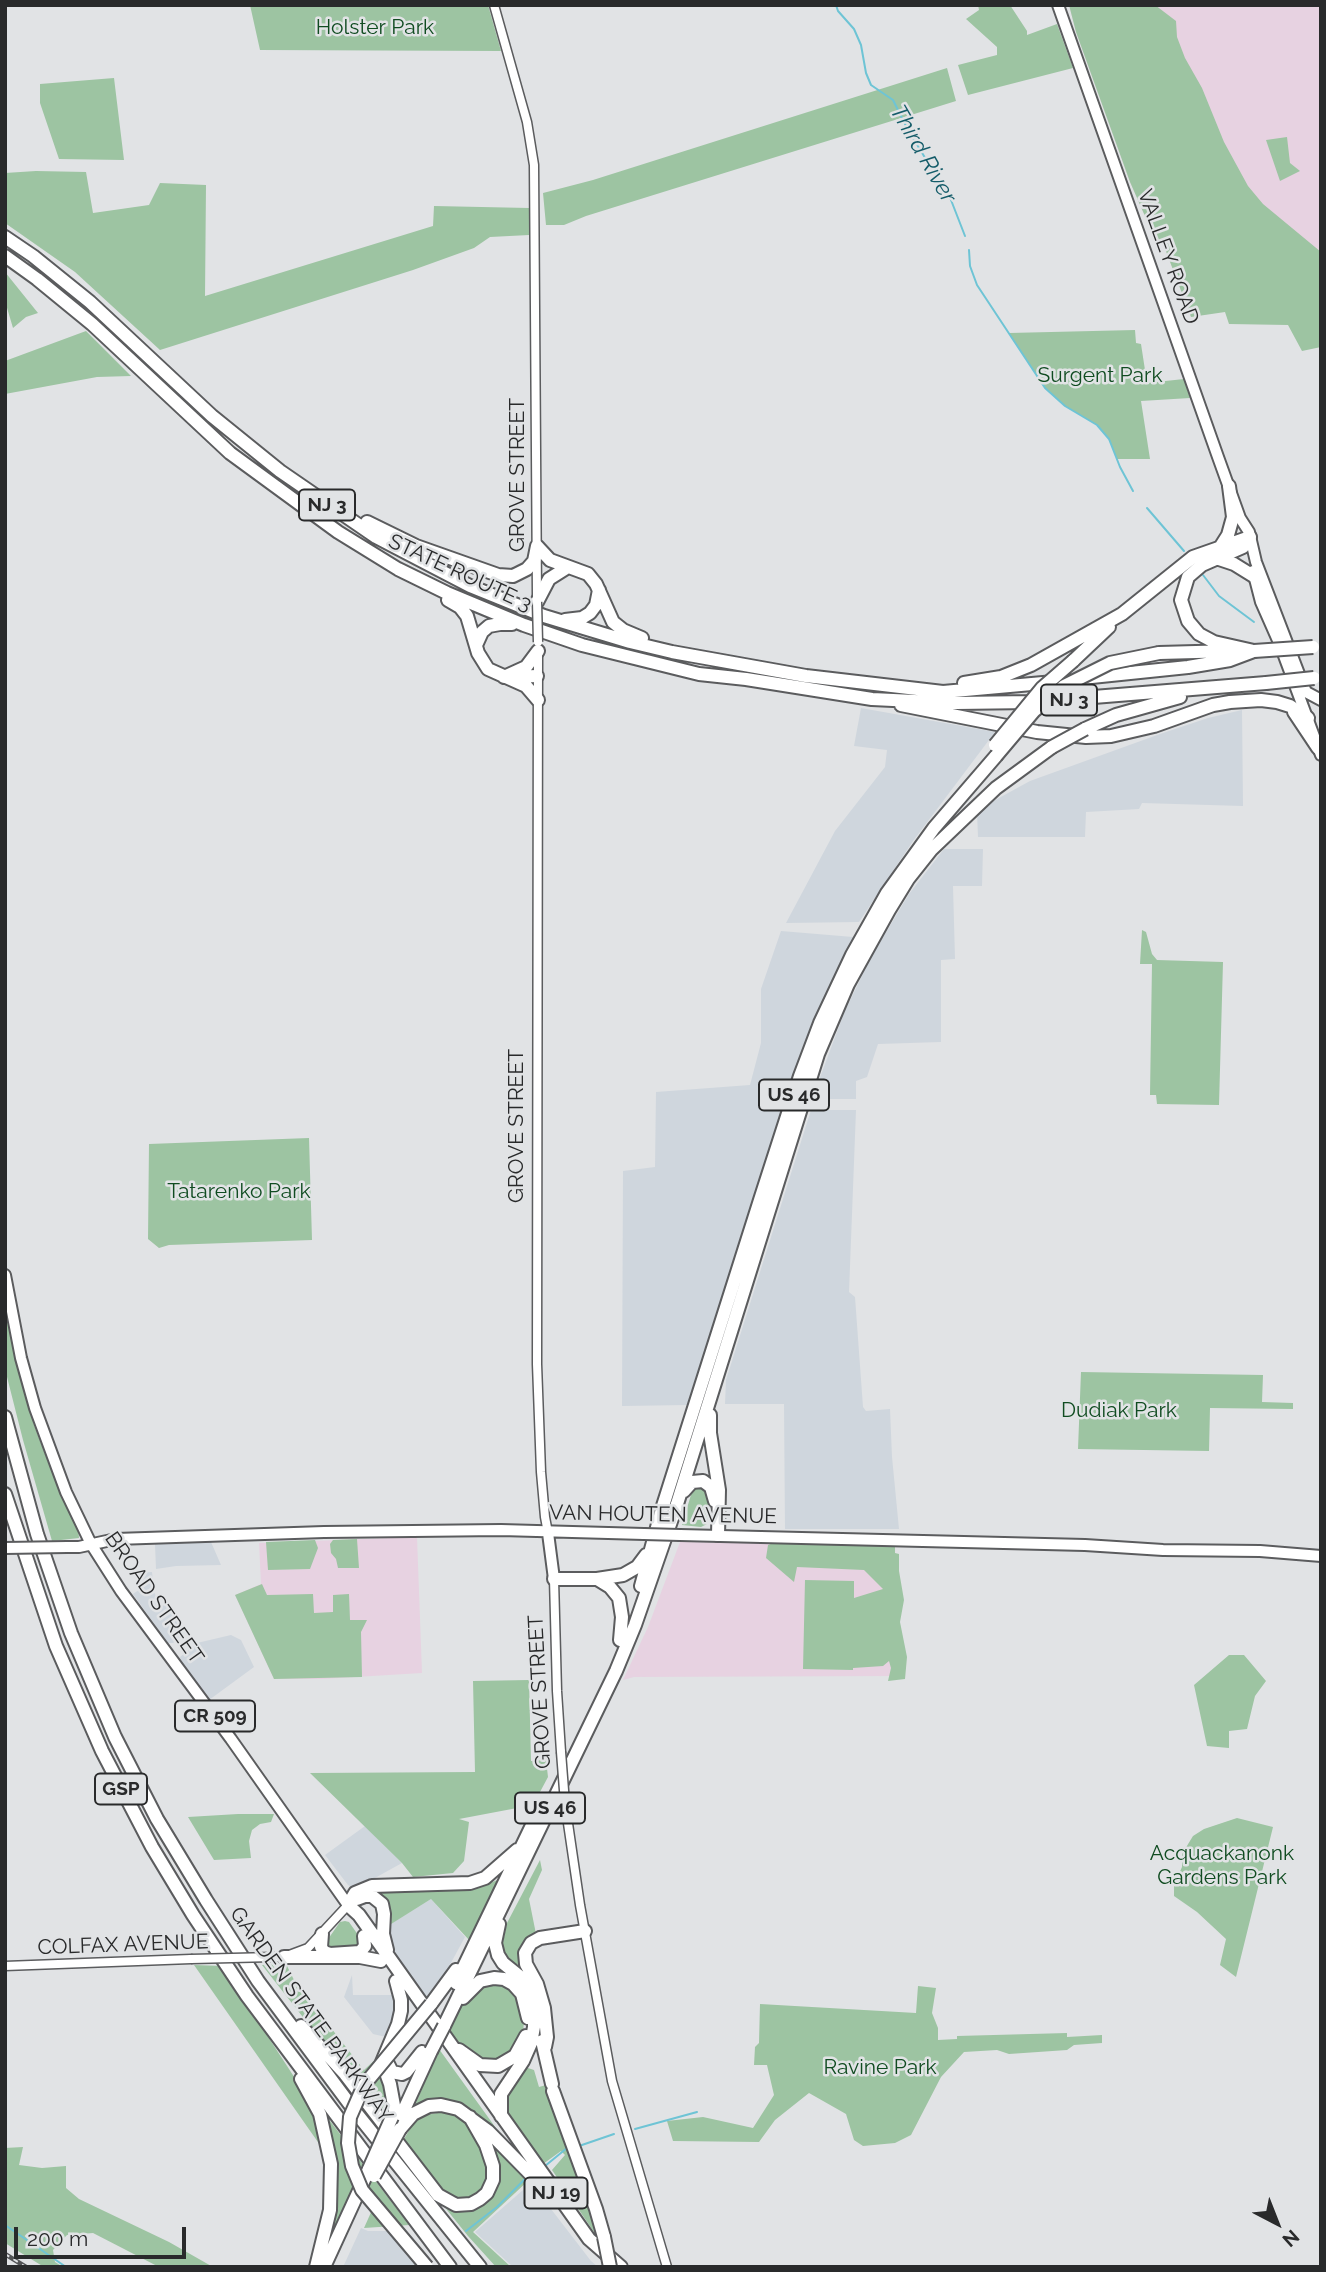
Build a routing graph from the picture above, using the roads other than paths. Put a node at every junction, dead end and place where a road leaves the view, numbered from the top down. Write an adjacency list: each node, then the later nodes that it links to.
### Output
1 (494, 5): 11 (street, GROVE STREET)
2 (1058, 5): 8 (main road, VALLEY ROAD)
3 (5, 237): 7 (highway, STATE ROUTE 3 / NJ 3)
4 (5, 256): 6 (highway, STATE ROUTE 3 / NJ 3)
5 (5, 265): 6 (highway)
6 (123, 353): 9 (highway, STATE ROUTE 3 / NJ 3)
7 (249, 448): 11 (highway); 19 (highway, STATE ROUTE 3 / NJ 3)
8 (1229, 486): 10 (main road, VALLEY ROAD); 12 (highway)
9 (338, 531): 20 (highway, STATE ROUTE 3 / NJ 3); 21 (highway)
10 (1248, 541): 12 (highway); 14 (main road, VALLEY ROAD); 33 (main road, VALLEY ROAD)
11 (537, 546): 13 (highway); 15 (street, GROVE STREET)
12 (1218, 552): 14 (highway); 18 (highway); 24 (highway)
13 (568, 567): 15 (highway); 16 (highway); 17 (highway)
14 (1255, 577): 35 (main road, VALLEY ROAD)
15 (537, 579): 17 (street, GROVE STREET)
16 (599, 590): 19 (highway); 25 (highway)
17 (537, 602): 22 (street, GROVE STREET, bridge)
18 (1122, 614): 30 (highway); 36 (highway, bridge)
19 (559, 620): 25 (highway, STATE ROUTE 3 / NJ 3)
20 (532, 628): 21 (highway); 31 (highway, STATE ROUTE 3 / NJ 3)
21 (477, 643): 27 (highway)
22 (538, 647): 26 (street, GROVE STREET); 27 (highway)
23 (1317, 647): 24 (highway, US 46, bridge)
24 (1254, 651): 30 (highway, NJ 3); 36 (highway, US 46, bridge)
25 (713, 658): 30 (highway, STATE ROUTE 3 / NJ 3)
26 (537, 676): 27 (highway); 32 (street, GROVE STREET)
27 (504, 677): 32 (highway)
28 (1317, 678): 29 (highway, US 46, bridge)
29 (1266, 683): 31 (highway, NJ 3); 38 (highway, US 46, bridge)
30 (866, 684)
31 (872, 699): 34 (highway)
32 (538, 700): 43 (street, GROVE STREET)
33 (1321, 701): 35 (main road)
34 (1290, 706): 35 (highway); 35 (highway)
35 (1315, 734)
36 (993, 753): 45 (highway, US 46)
37 (5, 1275): 46 (main road, BROAD STREET / CR 509)
38 (710, 1400): 41 (highway, US 46); 42 (highway)
39 (5, 1417): 62 (highway, GARDEN STATE PARKWAY / GSP)
40 (5, 1494): 70 (highway, GARDEN STATE PARKWAY / GSP)
41 (677, 1504): 42 (highway); 53 (highway, US 46)
42 (718, 1517): 44 (highway)
43 (548, 1533): 45 (main road, VAN HOUTEN AVENUE); 46 (main road, VAN HOUTEN AVENUE); 49 (main road, GROVE STREET)
44 (718, 1535): 45 (main road, VAN HOUTEN AVENUE, bridge); 48 (main road, VAN HOUTEN AVENUE)
45 (649, 1537): 50 (highway); 51 (highway, US 46)
46 (91, 1544): 47 (main road, VAN HOUTEN AVENUE, bridge); 54 (main road, BROAD STREET / CR 509)
47 (5, 1548)
48 (1321, 1556)
49 (554, 1579): 50 (highway); 56 (street, GROVE STREET, bridge)
50 (597, 1579): 51 (highway)
51 (620, 1640): 52 (highway, US 46)
52 (524, 1842): 54 (highway); 55 (highway, US 46)
53 (509, 1891): 64 (highway); 66 (highway, US 46)
54 (348, 1905): 57 (street, COLFAX AVENUE); 58 (highway, NJ 19); 63 (highway, NJ 19); 63 (highway)
55 (486, 1919): 66 (highway, US 46); 83 (highway, bridge)
56 (585, 1931): 68 (highway); 78 (street, GROVE STREET)
57 (322, 1934): 58 (highway); 59 (street, COLFAX AVENUE)
58 (364, 1936): 60 (highway, NJ 19)
59 (279, 1957): 60 (highway); 61 (street, COLFAX AVENUE, bridge)
60 (381, 1961): 63 (highway, NJ 19)
61 (5, 1966)
62 (250, 1968): 73 (highway); 86 (highway, GARDEN STATE PARKWAY / GSP)
63 (397, 1976): 65 (highway, NJ 19); 66 (highway, NJ 19); 67 (highway)
64 (534, 2000): 68 (highway); 72 (highway)
65 (423, 2020): 67 (highway); 77 (highway, NJ 19)
66 (444, 2023): 66 (highway); 69 (highway, US 46); 72 (highway, NJ 19)
67 (398, 2024): 71 (highway)
68 (545, 2047): 79 (highway, bridge)
69 (426, 2049): 71 (highway); 74 (highway, US 46)
70 (287, 2050): 75 (highway, GARDEN STATE PARKWAY / GSP); 80 (highway)
71 (386, 2054): 74 (highway)
72 (501, 2116): 79 (highway, NJ 19)
73 (470, 2117): 74 (highway); 77 (highway)
74 (396, 2121): 76 (highway, US 46, bridge)
75 (362, 2147): 84 (highway, GARDEN STATE PARKWAY / GSP); 85 (highway)
76 (372, 2172): 81 (highway, US 46); 82 (highway, US 46)
77 (542, 2186): 79 (highway, NJ 19)
78 (657, 2239): 87 (street, GROVE STREET); 88 (street, GROVE STREET)
79 (616, 2266)
80 (316, 2267)
81 (324, 2267)
82 (333, 2267)
83 (427, 2267)
84 (450, 2267)
85 (457, 2267)
86 (480, 2267)
87 (660, 2267)
88 (667, 2267)

